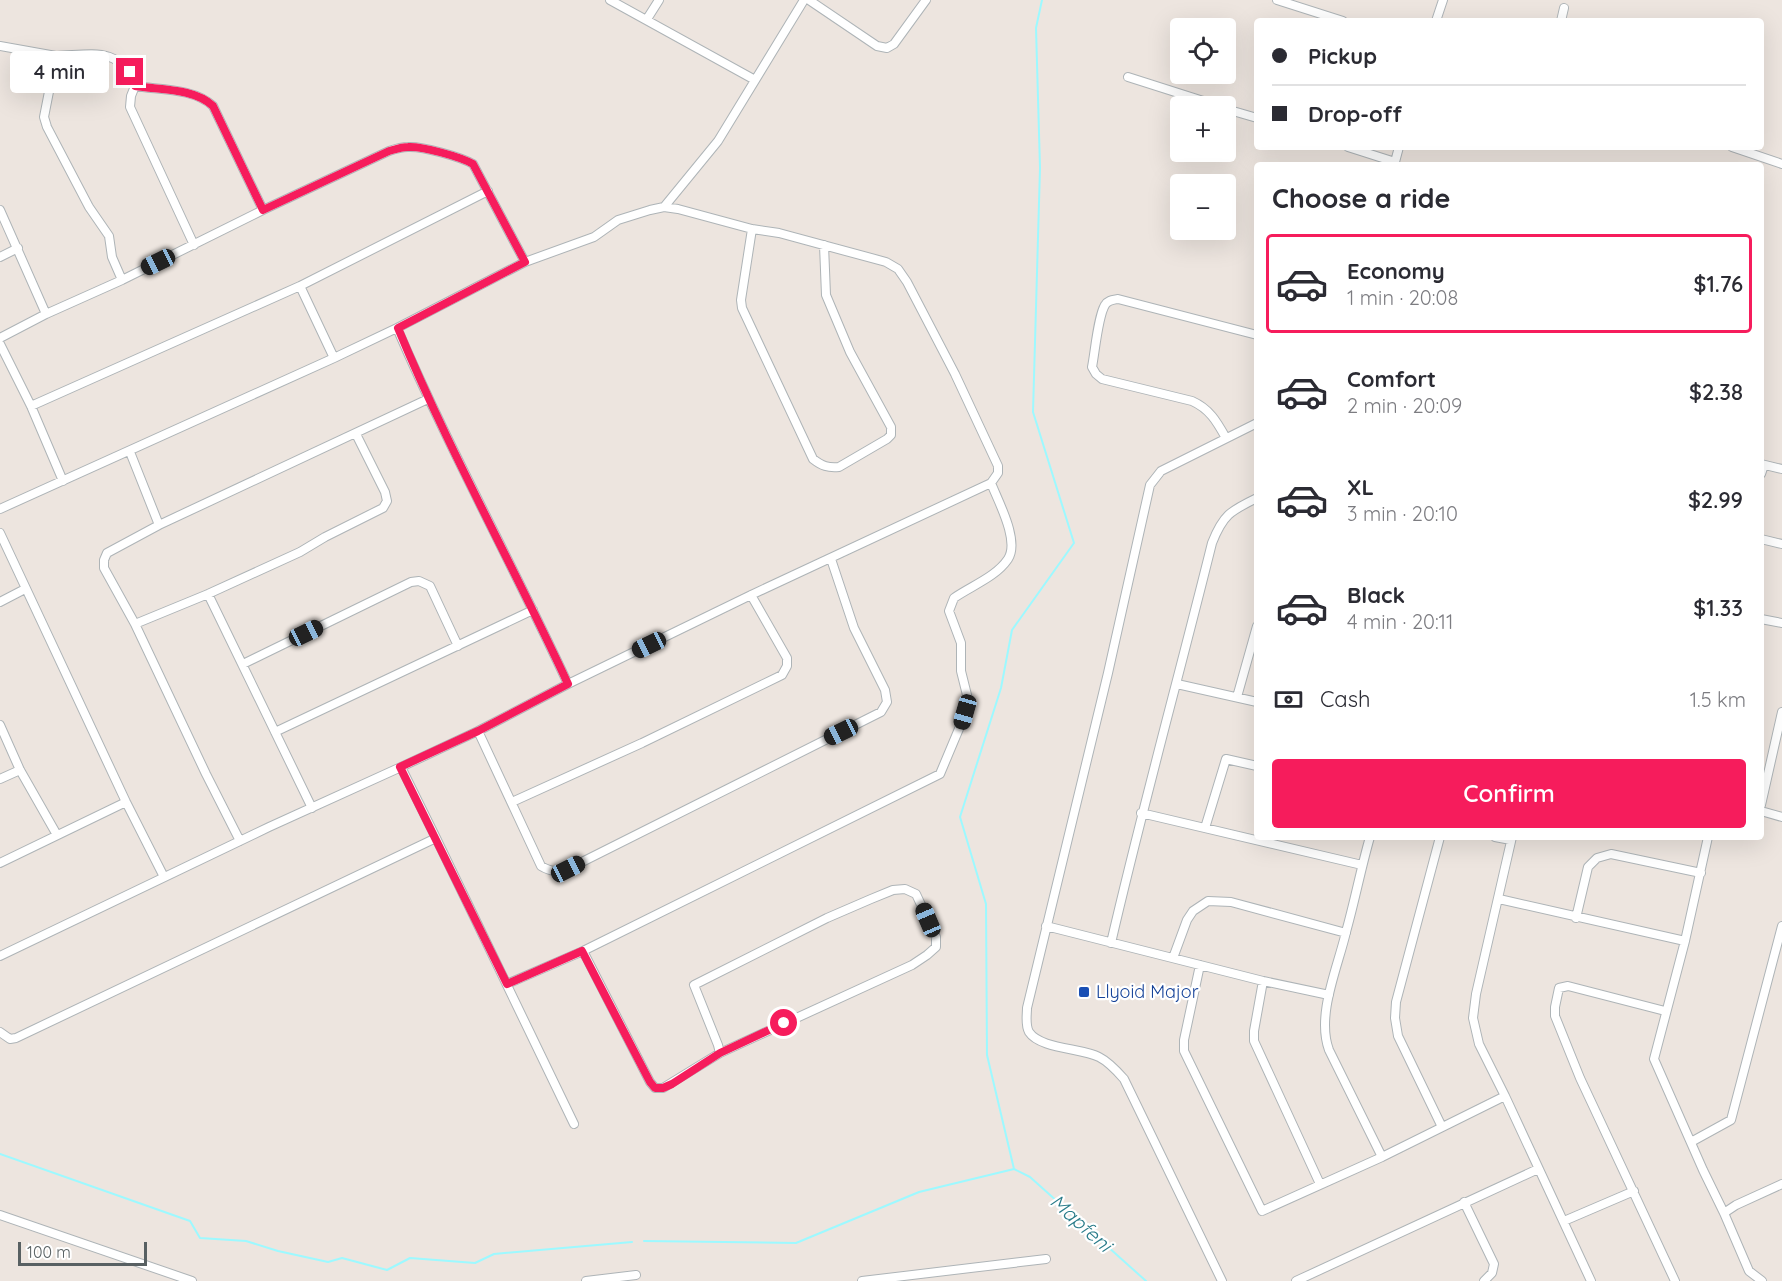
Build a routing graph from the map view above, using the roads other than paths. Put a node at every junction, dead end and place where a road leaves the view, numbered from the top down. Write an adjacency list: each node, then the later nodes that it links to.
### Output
1 (610, 0): 14 (street)
2 (659, 0): 14 (street)
3 (804, 0): 18 (street)
4 (809, 0): 5 (street)
5 (926, 0)
6 (1277, 0): 10 (street)
7 (1315, 0): 10 (street)
8 (1443, 0): 12 (street)
9 (1564, 8): 13 (street)
10 (1312, 10): 11 (street)
11 (1335, 18)
12 (1437, 18)
13 (1562, 18)
14 (647, 19): 18 (street)
15 (0, 46): 16 (street)
16 (56, 56): 19 (street); 37 (street)
17 (1128, 77): 20 (street)
18 (755, 80): 28 (street)
19 (135, 86): 30 (street); 32 (street)
20 (1188, 96)
21 (1236, 112): 22 (street)
22 (1254, 117)
23 (1357, 150): 25 (street)
24 (1741, 150): 26 (street)
25 (1395, 162)
26 (1782, 164)
27 (488, 191): 30 (street); 36 (street); 38 (street)
28 (664, 207): 31 (street); 36 (street)
29 (0, 210): 34 (street)
30 (263, 210): 32 (street)
31 (752, 229): 33 (street); 33 (street)
32 (194, 245): 37 (street)
33 (824, 245): 54 (street)
34 (18, 248): 35 (street); 39 (street)
35 (0, 257)
36 (525, 262): 40 (street)
37 (122, 280): 39 (street)
38 (300, 286): 44 (street); 46 (street)
39 (46, 314): 42 (street)
40 (398, 328): 44 (street); 45 (street)
41 (1254, 334): 49 (street)
42 (0, 338)
43 (0, 344): 46 (street)
44 (334, 358): 50 (street)
45 (428, 399): 48 (street); 66 (street)
46 (31, 406): 53 (street)
47 (1254, 424): 49 (street)
48 (356, 434): 57 (street); 63 (street)
49 (1226, 438): 108 (street)
50 (130, 452): 53 (street); 57 (street)
51 (1764, 464): 52 (street)
52 (1782, 469)
53 (63, 482): 56 (street)
54 (991, 483): 61 (street); 113 (street)
55 (1254, 500): 74 (street)
56 (0, 509)
57 (159, 525): 69 (street)
58 (0, 533): 62 (street)
59 (1764, 540): 60 (street)
60 (1782, 544)
61 (831, 559): 64 (street); 87 (street)
62 (25, 589): 65 (street); 86 (street)
63 (208, 594): 69 (street); 72 (street)
64 (751, 595): 73 (street); 87 (street)
65 (0, 602)
66 (533, 610): 71 (street); 73 (street)
67 (1764, 620): 68 (street)
68 (1782, 623)
69 (135, 624): 101 (street)
70 (1254, 637): 75 (street)
71 (458, 646): 72 (street); 80 (street)
72 (243, 664): 80 (street)
73 (568, 684): 79 (street)
74 (1177, 684): 75 (street); 90 (street)
75 (1237, 697): 76 (street)
76 (1254, 701)
77 (1782, 712): 85 (street)
78 (0, 725): 83 (street)
79 (478, 731): 82 (street); 87 (street)
80 (275, 732): 88 (street)
81 (1254, 765): 92 (street)
82 (400, 767): 88 (street); 94 (street)
83 (20, 770): 84 (street); 93 (street)
84 (0, 779)
85 (1764, 792)
86 (126, 802): 93 (street); 105 (street)
87 (512, 802)
88 (312, 808): 101 (street)
89 (1764, 812): 91 (street)
90 (1141, 813): 92 (street); 112 (street)
91 (1782, 818)
92 (1205, 828): 95 (street)
93 (57, 836): 102 (street)
94 (436, 838): 118 (street); 121 (street)
95 (1254, 840)
96 (1256, 840): 103 (street)
97 (1369, 840): 103 (street)
98 (1439, 840): 125 (street)
99 (1512, 840): 106 (street)
100 (1707, 840): 104 (street)
101 (240, 841): 105 (street)
102 (0, 863)
103 (1362, 865): 110 (street)
104 (1701, 873): 107 (street); 111 (street)
105 (164, 877): 114 (street)
106 (1499, 899): 107 (street); 123 (street)
107 (1576, 918): 111 (street)
108 (1046, 926): 112 (street); 141 (street)
109 (1782, 926): 126 (street)
110 (1346, 933): 115 (street); 119 (street)
111 (1685, 941): 120 (street)
112 (1111, 943): 115 (street)
113 (582, 951): 118 (street); 122 (street)
114 (0, 956)
115 (1173, 958): 116 (street)
116 (1200, 965): 117 (street); 129 (street)
117 (1263, 981): 119 (street); 129 (street)
118 (507, 984): 124 (street)
119 (1329, 995): 127 (street)
120 (1665, 1011): 126 (street); 131 (street)
121 (0, 1032)
122 (720, 1053): 122 (street)
123 (1505, 1096): 125 (street); 128 (street)
124 (574, 1124)
125 (1442, 1127): 127 (street)
126 (1690, 1142): 133 (street)
127 (1382, 1157): 129 (street)
128 (1538, 1169): 132 (street); 135 (street)
129 (1320, 1184)
130 (1782, 1184): 133 (street)
131 (1634, 1191): 135 (street); 145 (street)
132 (1464, 1202): 142 (street); 143 (street)
133 (1724, 1213): 146 (street)
134 (0, 1215): 138 (street)
135 (1564, 1221): 144 (street)
136 (1046, 1259): 140 (street)
137 (636, 1275): 139 (street)
138 (192, 1281)
139 (586, 1281)
140 (862, 1281)
141 (1222, 1281)
142 (1296, 1281)
143 (1485, 1281)
144 (1591, 1281)
145 (1675, 1281)
146 (1762, 1281)

